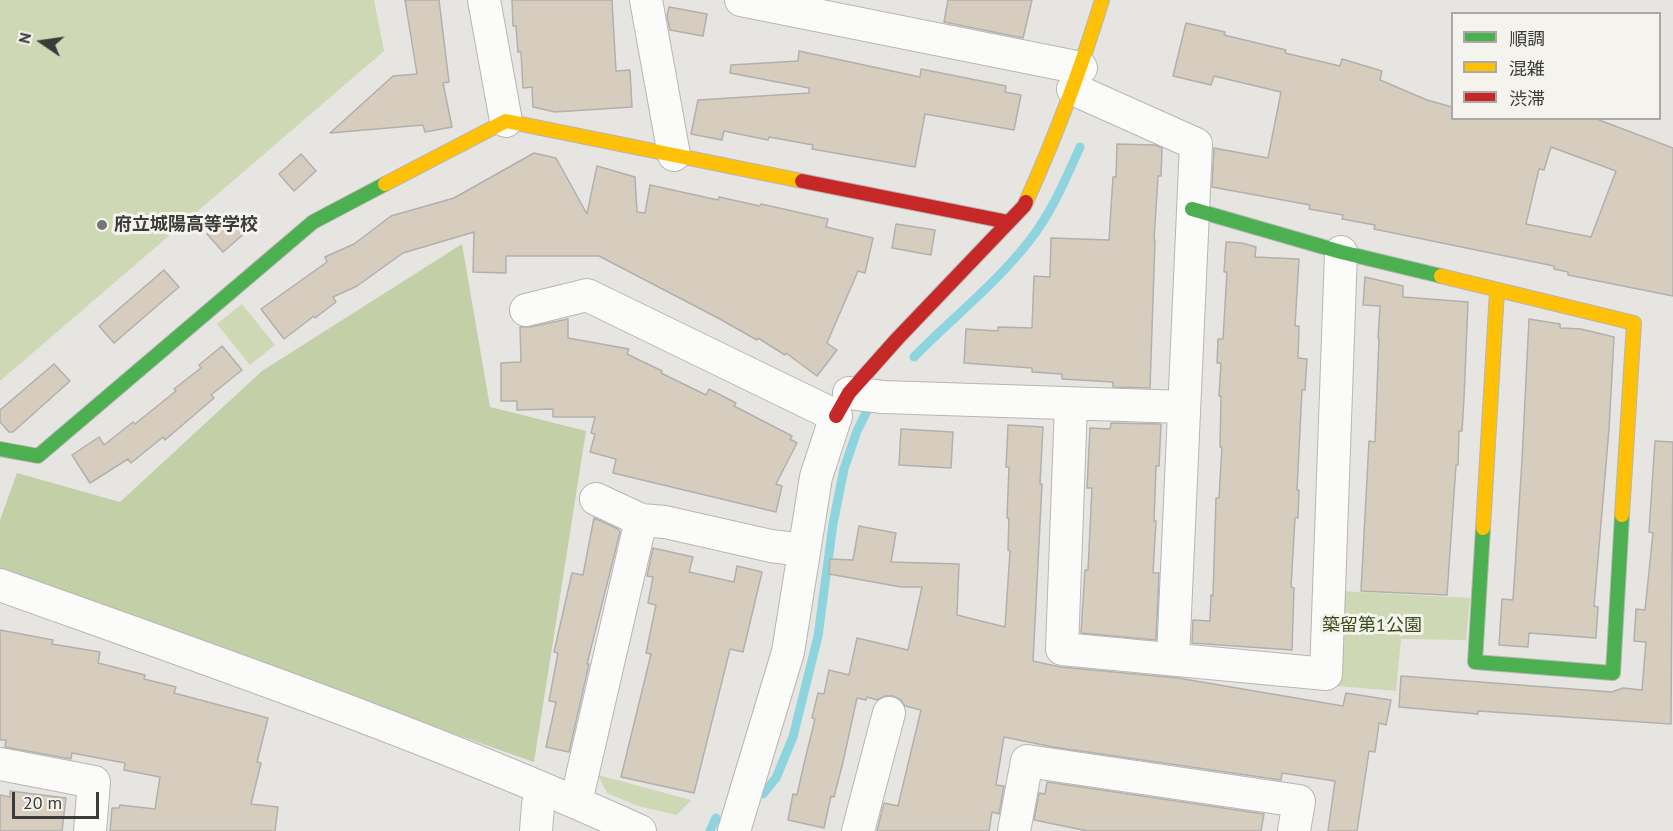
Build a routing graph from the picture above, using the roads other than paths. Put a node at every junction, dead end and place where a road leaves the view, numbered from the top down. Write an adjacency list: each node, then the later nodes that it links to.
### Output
1 (484, 0): 6 (street)
2 (646, 0): 7 (street)
3 (1102, 0): 5 (street)
4 (751, 1): 5 (street)
5 (1077, 79): 8 (street); 9 (street)
6 (506, 121): 7 (street); 16 (street)
7 (674, 155): 9 (street)
8 (1192, 209): 10 (street); 15 (street)
9 (1008, 222): 13 (street)
10 (1341, 252): 11 (street); 21 (street)
11 (1497, 291): 11 (street)
12 (526, 310): 13 (street)
13 (842, 404): 14 (street); 19 (street)
14 (1071, 404): 15 (street); 21 (street)
15 (1184, 407): 21 (street)
16 (0, 449)
17 (596, 499): 18 (street)
18 (641, 520): 19 (street); 24 (street)
19 (804, 550): 27 (street)
20 (0, 585): 24 (street)
21 (1173, 658)
22 (889, 713): 28 (street)
23 (0, 764): 25 (street)
24 (576, 802): 26 (street)
25 (90, 831)
26 (640, 831)
27 (734, 831)
28 (858, 831)
29 (1014, 831): 30 (street)
30 (1294, 831)

